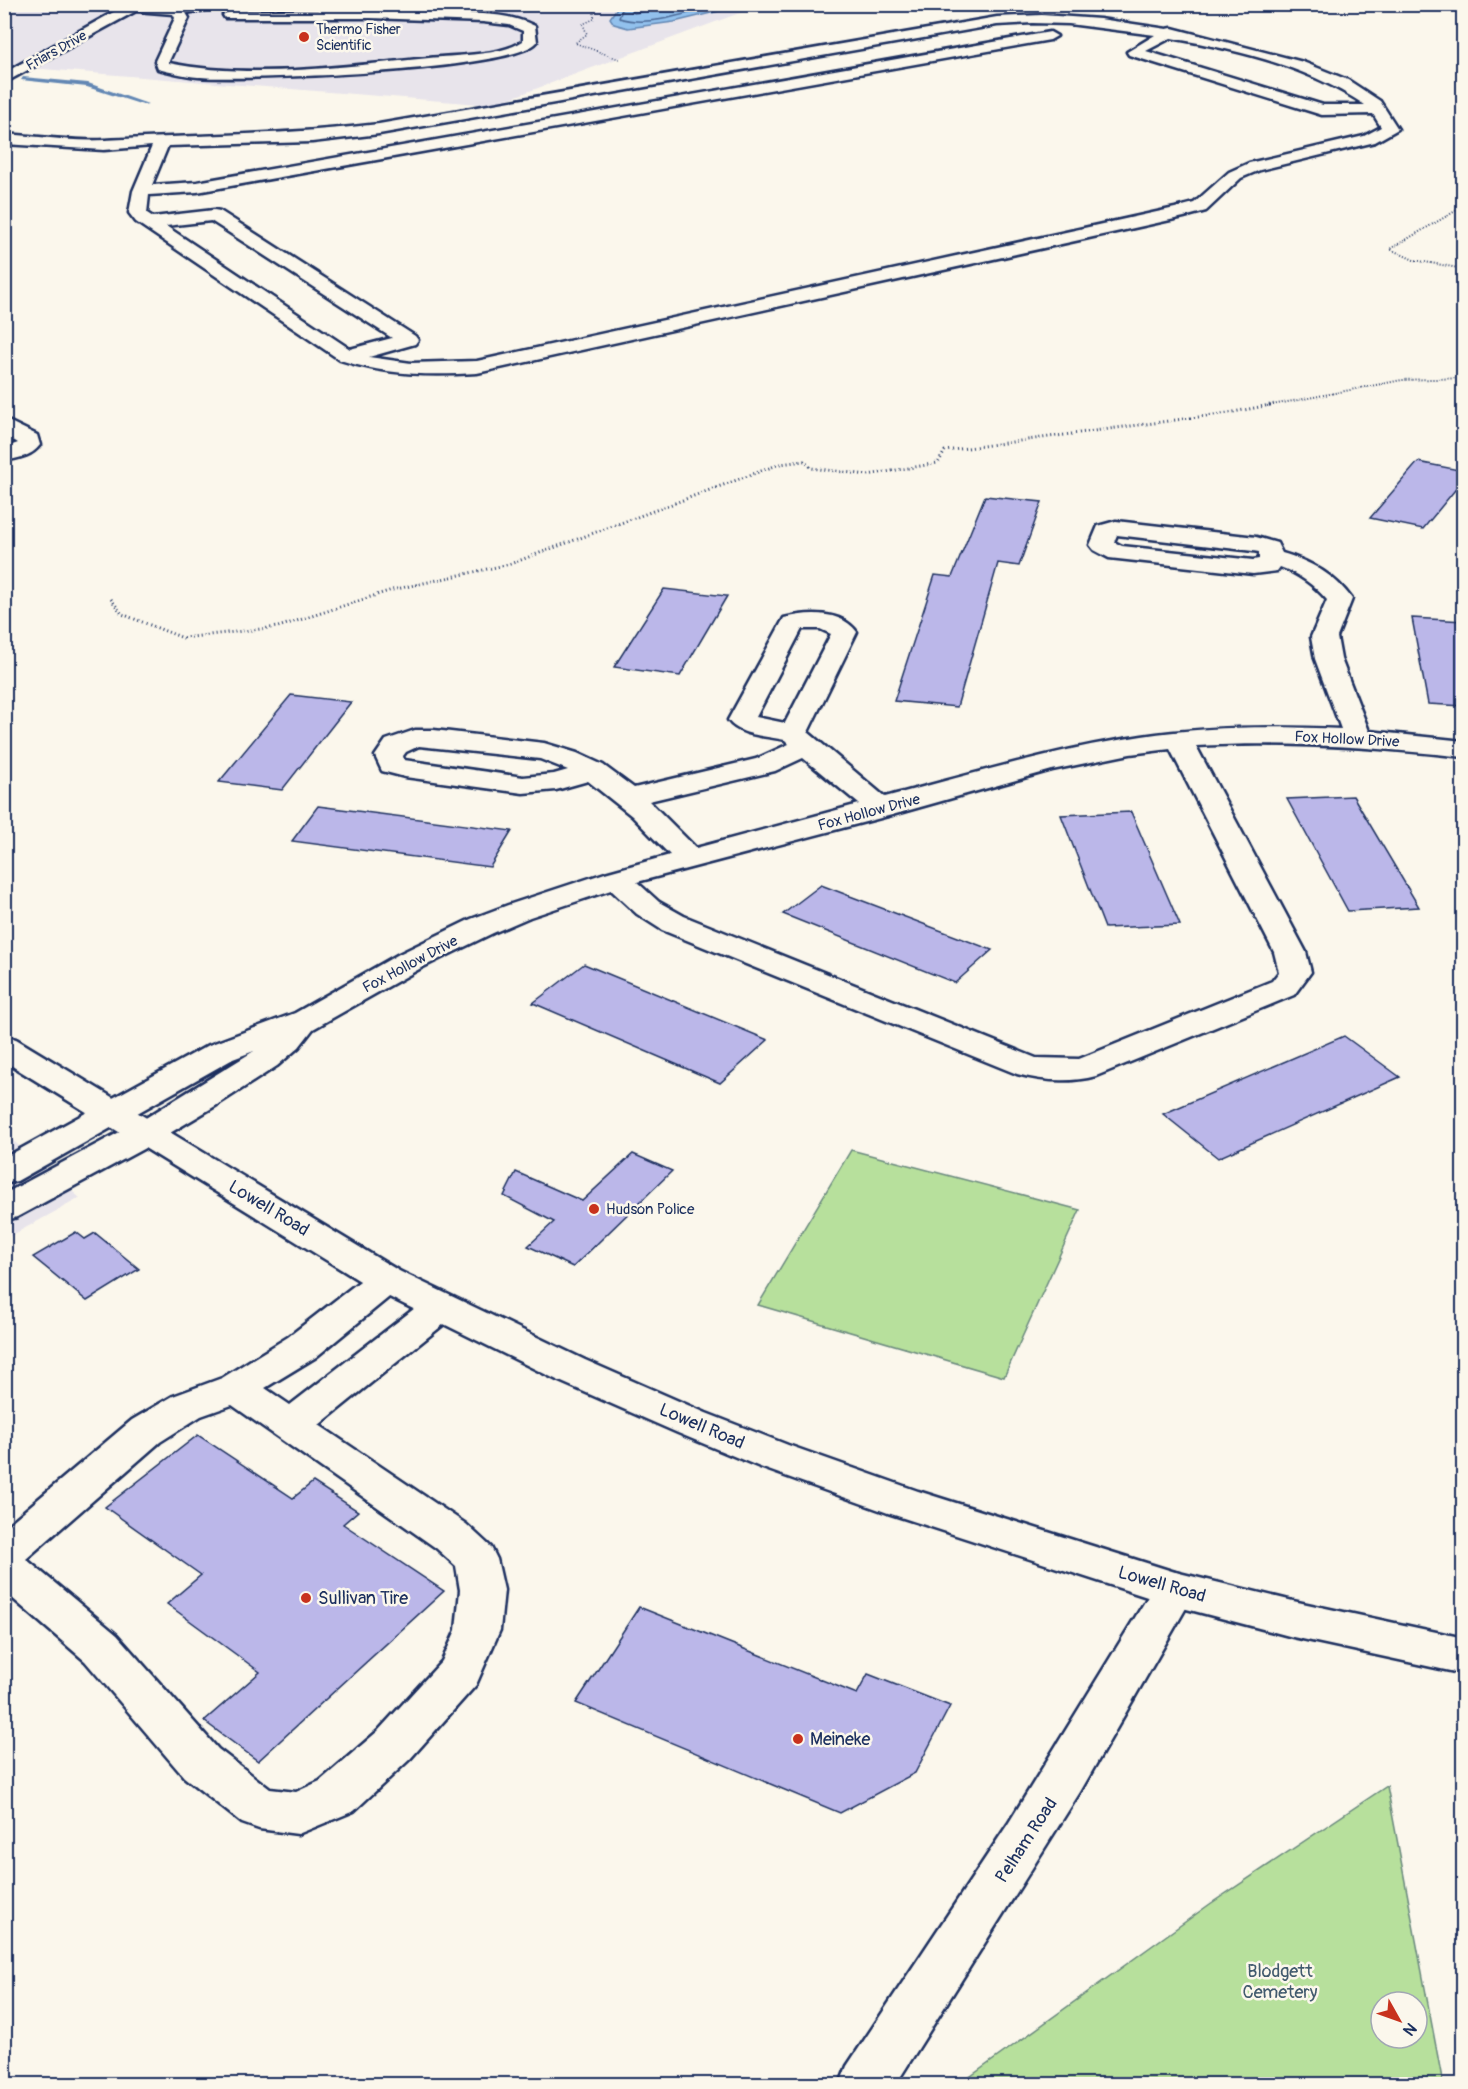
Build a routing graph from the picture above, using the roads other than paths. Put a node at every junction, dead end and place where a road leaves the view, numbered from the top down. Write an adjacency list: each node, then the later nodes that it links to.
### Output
1 (213, 5): 3 (street); 4 (street)
2 (137, 6): 3 (street); 11 (street, Friars Drive)
3 (180, 14): 4 (street); 9 (street)
4 (230, 15): 10 (street)
5 (1089, 22): 6 (street); 12 (street); 13 (street)
6 (1172, 32): 14 (street); 14 (street)
7 (279, 58): 10 (street)
8 (244, 59): 9 (street)
9 (162, 62): 10 (street)
10 (405, 64)
11 (4, 79)
12 (625, 86): 13 (street); 20 (street)
13 (665, 104): 21 (street)
14 (1377, 109): 23 (street)
15 (4, 125): 17 (street)
16 (4, 130): 17 (street)
17 (50, 133): 19 (street)
18 (4, 139): 19 (street)
19 (127, 142): 20 (street)
20 (162, 142): 21 (street)
21 (141, 191): 22 (street)
22 (149, 223): 23 (street); 23 (street)
23 (346, 356)
24 (4, 425): 25 (street)
25 (4, 455)
26 (1272, 557): 26 (street); 27 (street)
27 (1358, 738): 28 (street, Fox Hollow Drive); 29 (street, Fox Hollow Drive)
28 (1179, 740): 32 (street, Fox Hollow Drive); 34 (street)
29 (1464, 749)
30 (593, 771): 30 (street); 31 (street)
31 (630, 797): 32 (street); 33 (street)
32 (882, 809): 33 (street, Fox Hollow Drive)
33 (691, 860): 34 (street, Fox Hollow Drive)
34 (616, 879): 35 (street, Fox Hollow Drive)
35 (307, 1020): 37 (street, Fox Hollow Drive); 38 (street, Fox Hollow Drive)
36 (4, 1046): 37 (street, Lowell Road)
37 (111, 1113): 38 (street, Lowell Road); 39 (street, Fox Hollow Drive)
38 (146, 1134): 40 (street, Fox Hollow Drive); 41 (street, Lowell Road)
39 (4, 1173)
40 (4, 1209)
41 (386, 1280): 42 (street, Lowell Road); 43 (street)
42 (441, 1308): 44 (street); 47 (street, Lowell Road)
43 (236, 1388): 44 (street); 45 (street)
44 (291, 1426): 46 (street)
45 (4, 1553)
46 (4, 1565)
47 (1174, 1589): 48 (street, Lowell Road); 49 (street, Pelham Road)
48 (1464, 1656)
49 (866, 2085)

